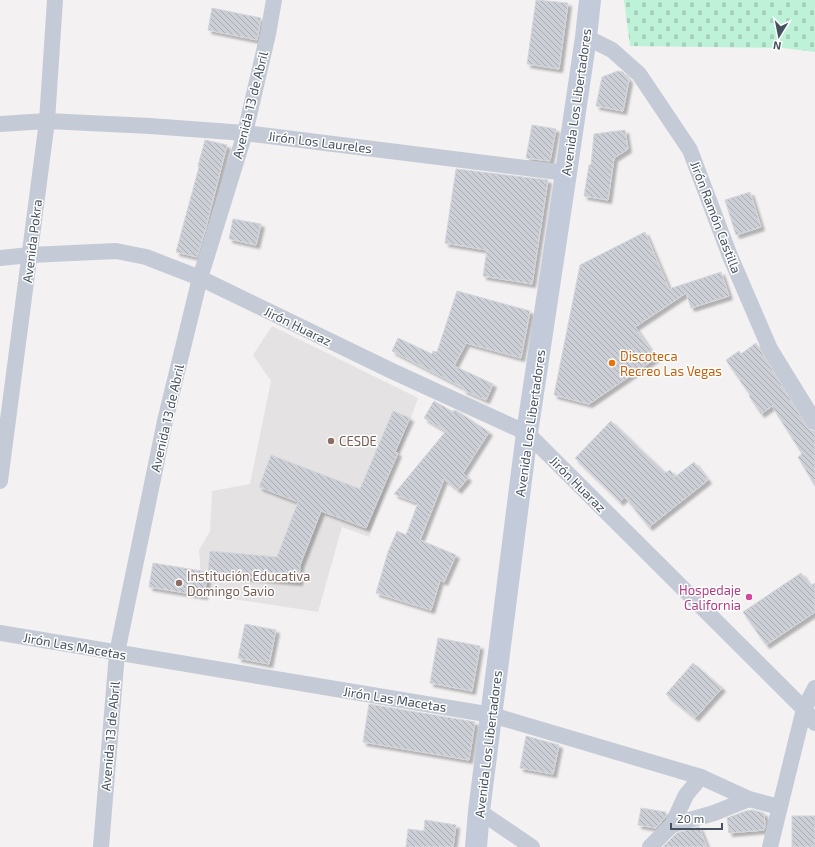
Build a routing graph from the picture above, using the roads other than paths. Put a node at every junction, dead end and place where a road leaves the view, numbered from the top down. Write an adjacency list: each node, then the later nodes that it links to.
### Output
1 (55, 0): 5 (street, Avenida Pokra)
2 (274, 0): 7 (street, Avenida 13 de Abril)
3 (590, 0): 4 (street, Avenida Los Libertadores)
4 (586, 37): 8 (street, Avenida Los Libertadores); 12 (street, Jirón Ramón Castilla)
5 (47, 121): 6 (street, Jirón Los Laureles); 7 (street, Jirón Los Laureles); 9 (street, Avenida Pokra)
6 (0, 124)
7 (245, 133): 8 (street, Jirón Los Laureles); 11 (street, Avenida 13 de Abril)
8 (566, 173): 13 (street, Avenida Los Libertadores)
9 (30, 254): 10 (street, Jirón Huaraz); 11 (street, Jirón Huaraz); 14 (street, Avenida Pokra)
10 (0, 258)
11 (200, 278): 13 (street, Jirón Huaraz); 16 (street, Avenida 13 de Abril)
12 (815, 422)
13 (527, 433): 18 (street, Jirón Huaraz); 19 (street, Avenida Los Libertadores)
14 (0, 481)
15 (0, 633): 16 (street, Jirón Las Macetas)
16 (117, 653): 19 (street, Jirón Las Macetas); 26 (street, Avenida 13 de Abril)
17 (815, 688): 18 (street)
18 (804, 709): 20 (street, Jirón Huaraz); 23 (street)
19 (492, 715): 21 (street, Jirón Las Macetas); 24 (street, Avenida Los Libertadores)
20 (815, 723)
21 (701, 777): 22 (street, Jirón Las Macetas); 25 (street)
22 (749, 799): 23 (street, Jirón Las Macetas); 25 (street)
23 (779, 806): 30 (street)
24 (479, 811): 27 (street, Avenida Los Libertadores); 28 (street)
25 (672, 824): 29 (street)
26 (102, 846)
27 (476, 847)
28 (532, 847)
29 (650, 847)
30 (770, 847)

